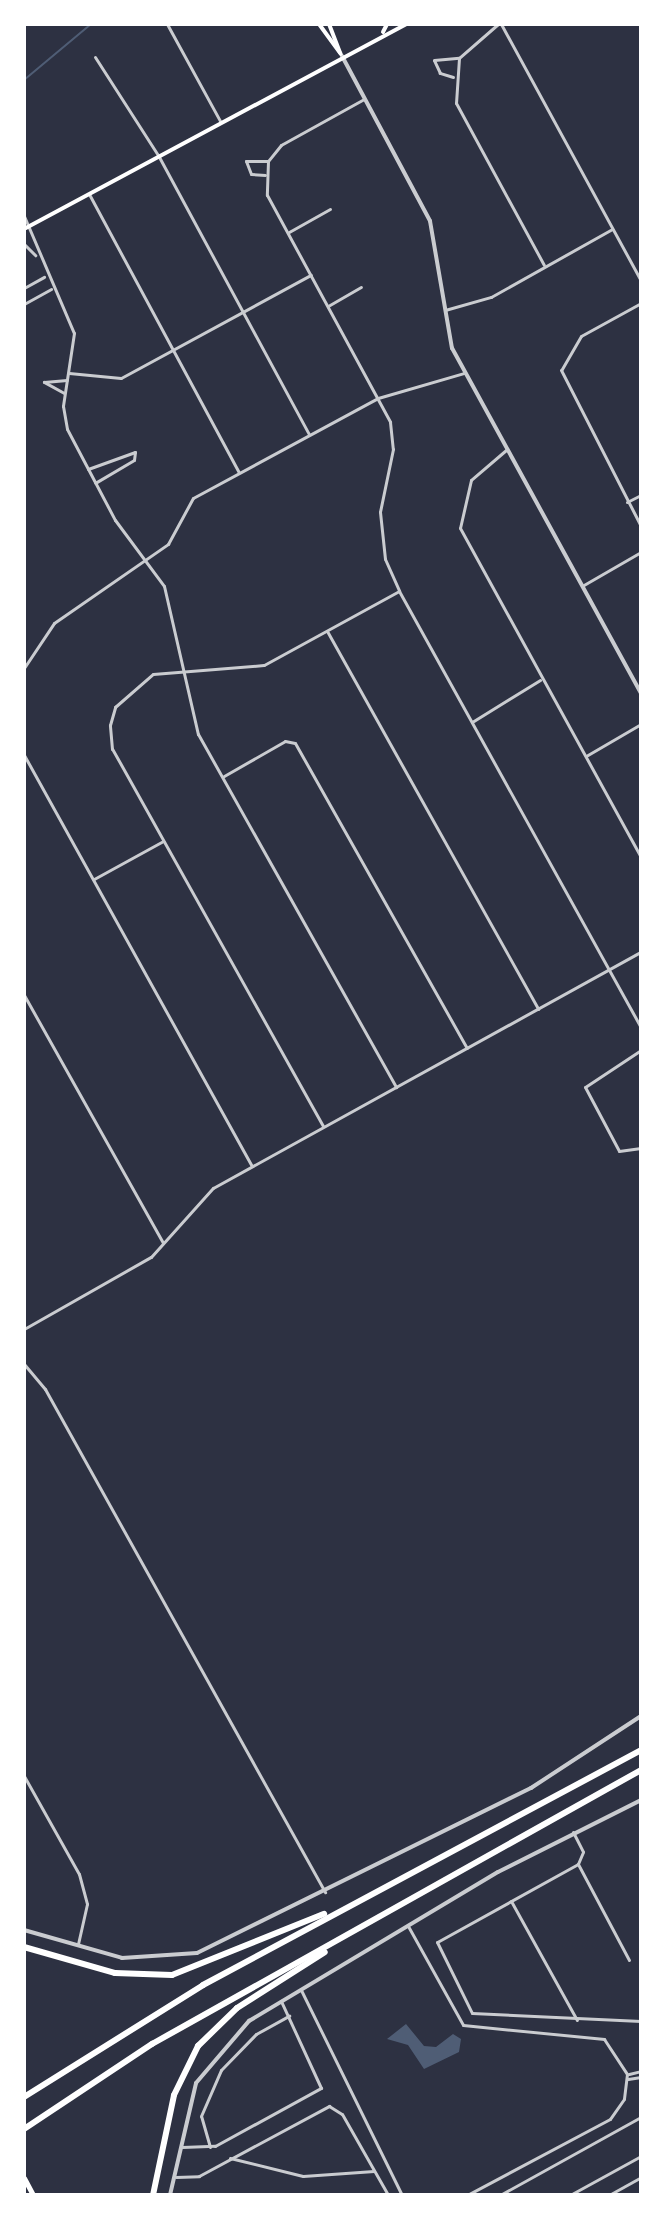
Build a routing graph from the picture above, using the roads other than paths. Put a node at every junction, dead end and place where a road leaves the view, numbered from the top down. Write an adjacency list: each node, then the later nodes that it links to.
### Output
1 (167, 24): 13 (street)
2 (319, 24): 8 (main road)
3 (329, 24): 8 (main road)
4 (387, 24): 7 (main road)
5 (407, 24): 7 (main road)
6 (500, 24): 10 (street); 21 (street)
7 (383, 32): 8 (main road)
8 (341, 54): 12 (street); 13 (main road)
9 (95, 57): 14 (street)
10 (459, 58): 11 (street); 11 (street)
11 (454, 78): 25 (street)
12 (364, 99): 15 (street); 35 (street)
13 (220, 121): 14 (main road)
14 (158, 155): 17 (main road); 36 (street)
15 (268, 161): 16 (street); 16 (street)
16 (266, 175): 22 (street)
17 (89, 194): 20 (main road); 37 (street)
18 (330, 209): 22 (street)
19 (24, 216): 20 (street)
20 (26, 228): 24 (street)
21 (612, 229): 25 (street); 28 (street)
22 (289, 232): 26 (street)
23 (24, 244): 24 (street)
24 (35, 255): 27 (street)
25 (544, 265): 35 (street)
26 (311, 275): 34 (street); 36 (street)
27 (44, 277): 30 (street); 31 (street)
28 (641, 281)
29 (361, 287): 34 (street)
30 (24, 288)
31 (51, 289): 33 (street); 38 (street)
32 (641, 303): 49 (street)
33 (24, 304)
34 (328, 306): 42 (street)
35 (445, 310): 39 (street)
36 (243, 313): 37 (street); 43 (street)
37 (173, 351): 38 (street); 46 (street)
38 (69, 373): 40 (street)
39 (464, 373): 42 (street); 44 (street)
40 (67, 380): 41 (street); 41 (street)
41 (64, 393): 45 (street)
42 (378, 398): 43 (street); 54 (street)
43 (309, 434): 46 (street)
44 (506, 450): 53 (street); 58 (street)
45 (88, 469): 47 (street); 47 (street)
46 (239, 472): 52 (street)
47 (95, 483): 52 (street)
48 (641, 495): 49 (street)
49 (627, 502): 50 (street)
50 (641, 526)
51 (641, 552): 53 (street)
52 (147, 564): 56 (street); 57 (street)
53 (582, 586): 59 (street)
54 (399, 591): 55 (street); 60 (street)
55 (327, 631): 57 (street); 71 (street)
56 (24, 668)
57 (178, 670): 64 (street); 65 (street)
58 (540, 680): 60 (street); 63 (street)
59 (641, 693)
60 (472, 722): 69 (street)
61 (641, 724): 63 (street)
62 (24, 755): 67 (street)
63 (585, 756): 66 (street)
64 (224, 776): 73 (street); 75 (street)
65 (163, 841): 67 (street); 76 (street)
66 (641, 857)
67 (94, 879): 78 (street)
68 (641, 952): 69 (street)
69 (610, 970): 71 (street); 72 (street)
70 (24, 995): 79 (street)
71 (539, 1010): 73 (street)
72 (641, 1027)
73 (467, 1049): 75 (street)
74 (641, 1050): 77 (street)
75 (396, 1087): 76 (street)
76 (323, 1126): 78 (street)
77 (641, 1148)
78 (251, 1166): 79 (street)
79 (163, 1243): 80 (street)
80 (24, 1329)
81 (24, 1364): 89 (street)
82 (641, 1716): 89 (street)
83 (641, 1750): 90 (highway)
84 (641, 1770): 94 (highway)
85 (24, 1776): 95 (street)
86 (641, 1800): 87 (street)
87 (573, 1832): 88 (street); 92 (street)
88 (578, 1864): 91 (street); 97 (street)
89 (325, 1892): 95 (street)
90 (359, 1899): 96 (highway); 106 (highway)
91 (511, 1901): 101 (street); 101 (street)
92 (408, 1926): 98 (street); 104 (street)
93 (24, 1930): 95 (street)
94 (344, 1938): 108 (highway); 118 (highway)
95 (77, 1944)
96 (24, 1947)
97 (629, 1960)
98 (301, 1990): 99 (street); 121 (street)
99 (281, 2001): 100 (street); 109 (street)
100 (289, 2016): 110 (street); 110 (street)
101 (577, 2020): 102 (street)
102 (641, 2021)
103 (641, 2071): 104 (street)
104 (628, 2077): 105 (street); 122 (street)
105 (641, 2077)
106 (24, 2097)
107 (641, 2117): 123 (street)
108 (24, 2129)
109 (180, 2147): 110 (street); 114 (street)
110 (210, 2147)
111 (641, 2156): 124 (street)
112 (230, 2158): 113 (street); 113 (street); 114 (street)
113 (374, 2171): 120 (street)
114 (176, 2177): 119 (street)
115 (641, 2177): 125 (street)
116 (24, 2178): 117 (main road)
117 (33, 2195)
118 (153, 2195)
119 (170, 2195)
120 (388, 2195)
121 (402, 2195)
122 (467, 2195)
123 (500, 2195)
124 (570, 2195)
125 (609, 2195)

